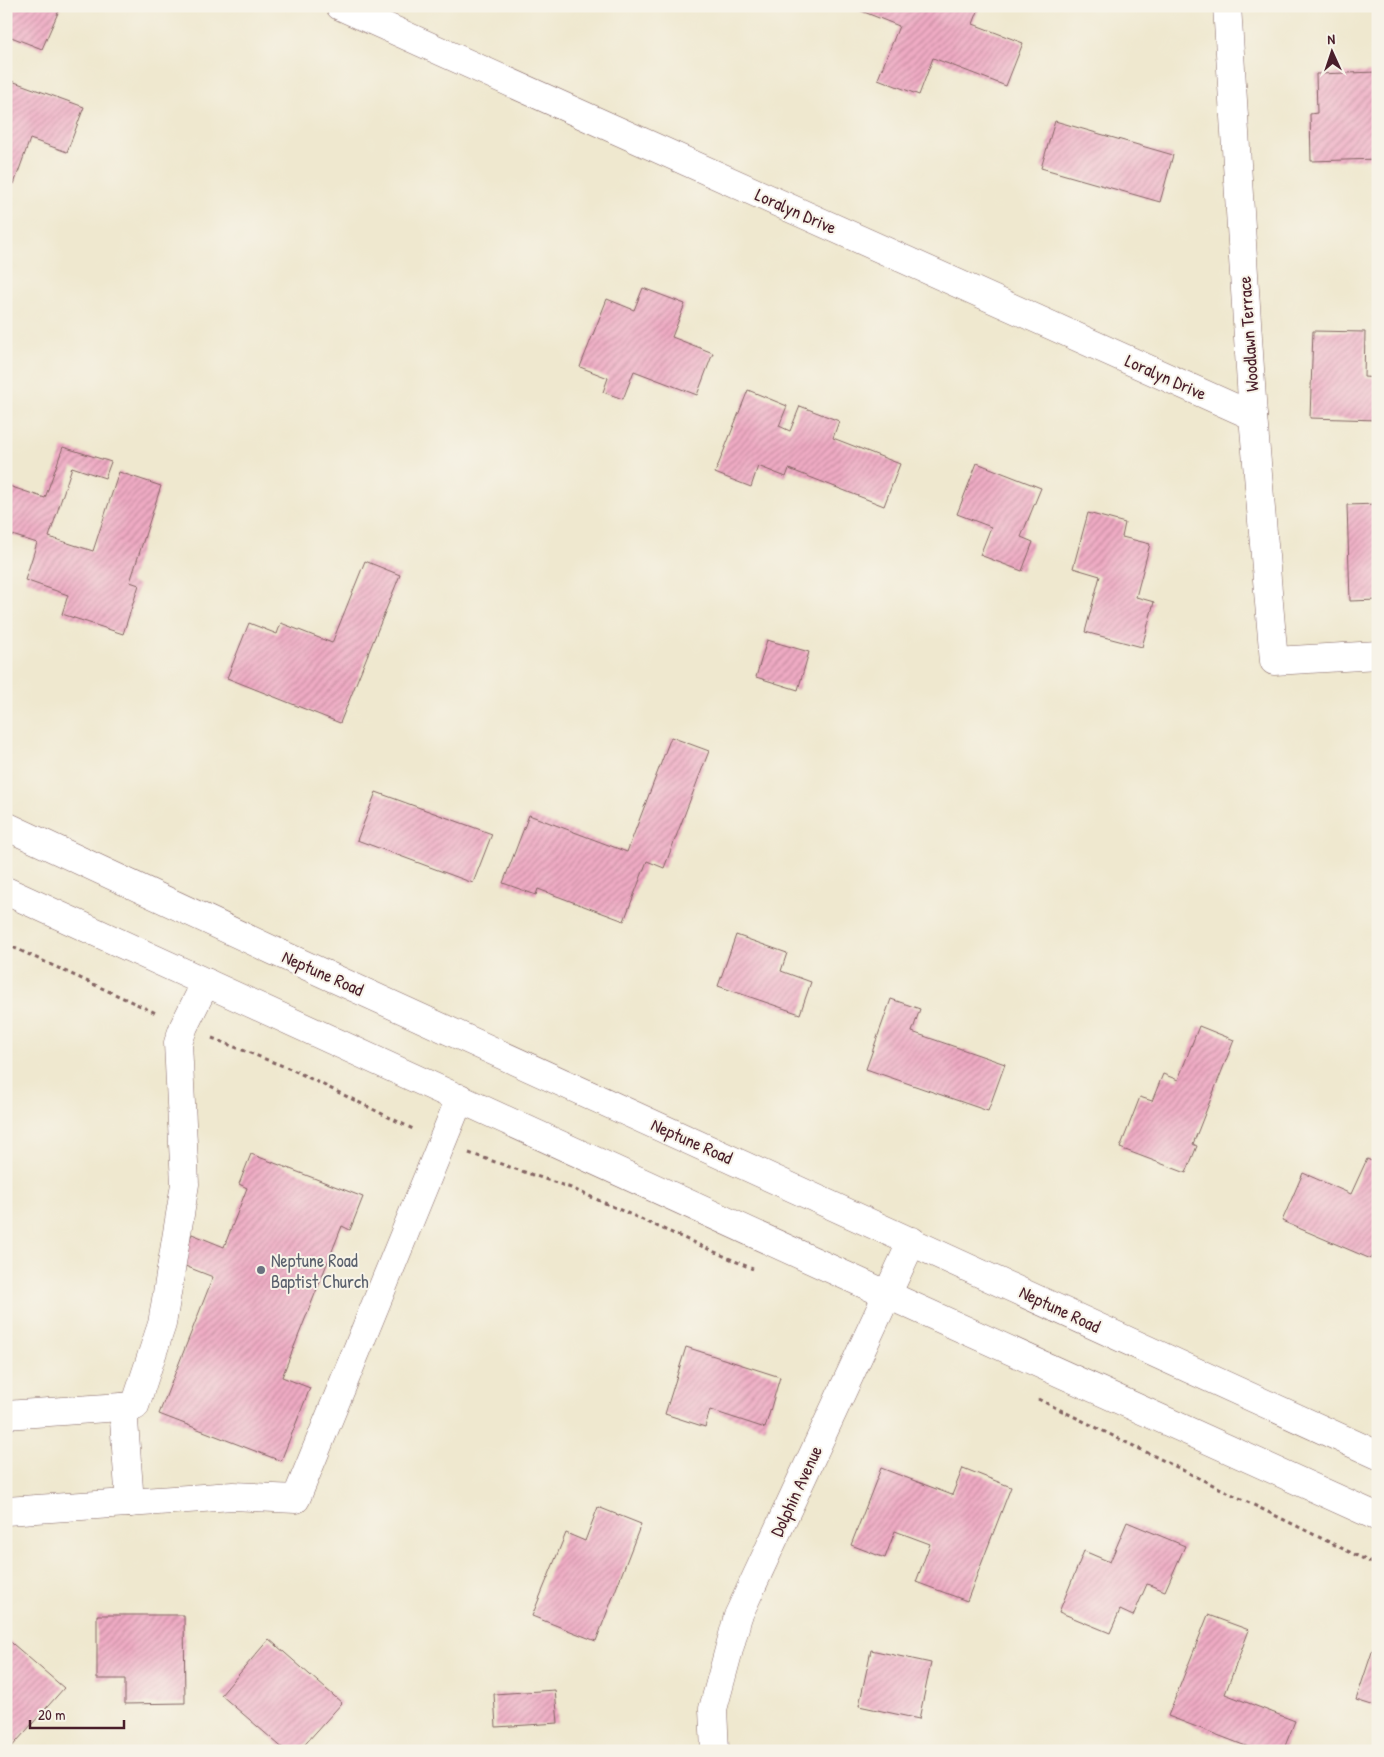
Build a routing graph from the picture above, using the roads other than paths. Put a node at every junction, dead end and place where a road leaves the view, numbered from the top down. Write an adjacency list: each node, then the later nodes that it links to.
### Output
1 (340, 6): 3 (main road, Loralyn Drive)
2 (1228, 6): 3 (main road, Woodlawn Terrace)
3 (1253, 416): 4 (main road, Woodlawn Terrace)
4 (1378, 655)
5 (6, 826): 9 (main road, Neptune Road)
6 (6, 891): 7 (main road)
7 (206, 982): 8 (main road); 11 (main road)
8 (460, 1098): 10 (main road); 14 (main road)
9 (912, 1241): 10 (main road, Dolphin Avenue); 13 (main road, Neptune Road)
10 (888, 1295): 16 (main road); 17 (main road, Dolphin Avenue)
11 (123, 1407): 12 (main road); 14 (main road)
12 (6, 1415)
13 (1378, 1455)
14 (130, 1503): 15 (main road)
15 (6, 1512)
16 (1378, 1517)
17 (715, 1751)

